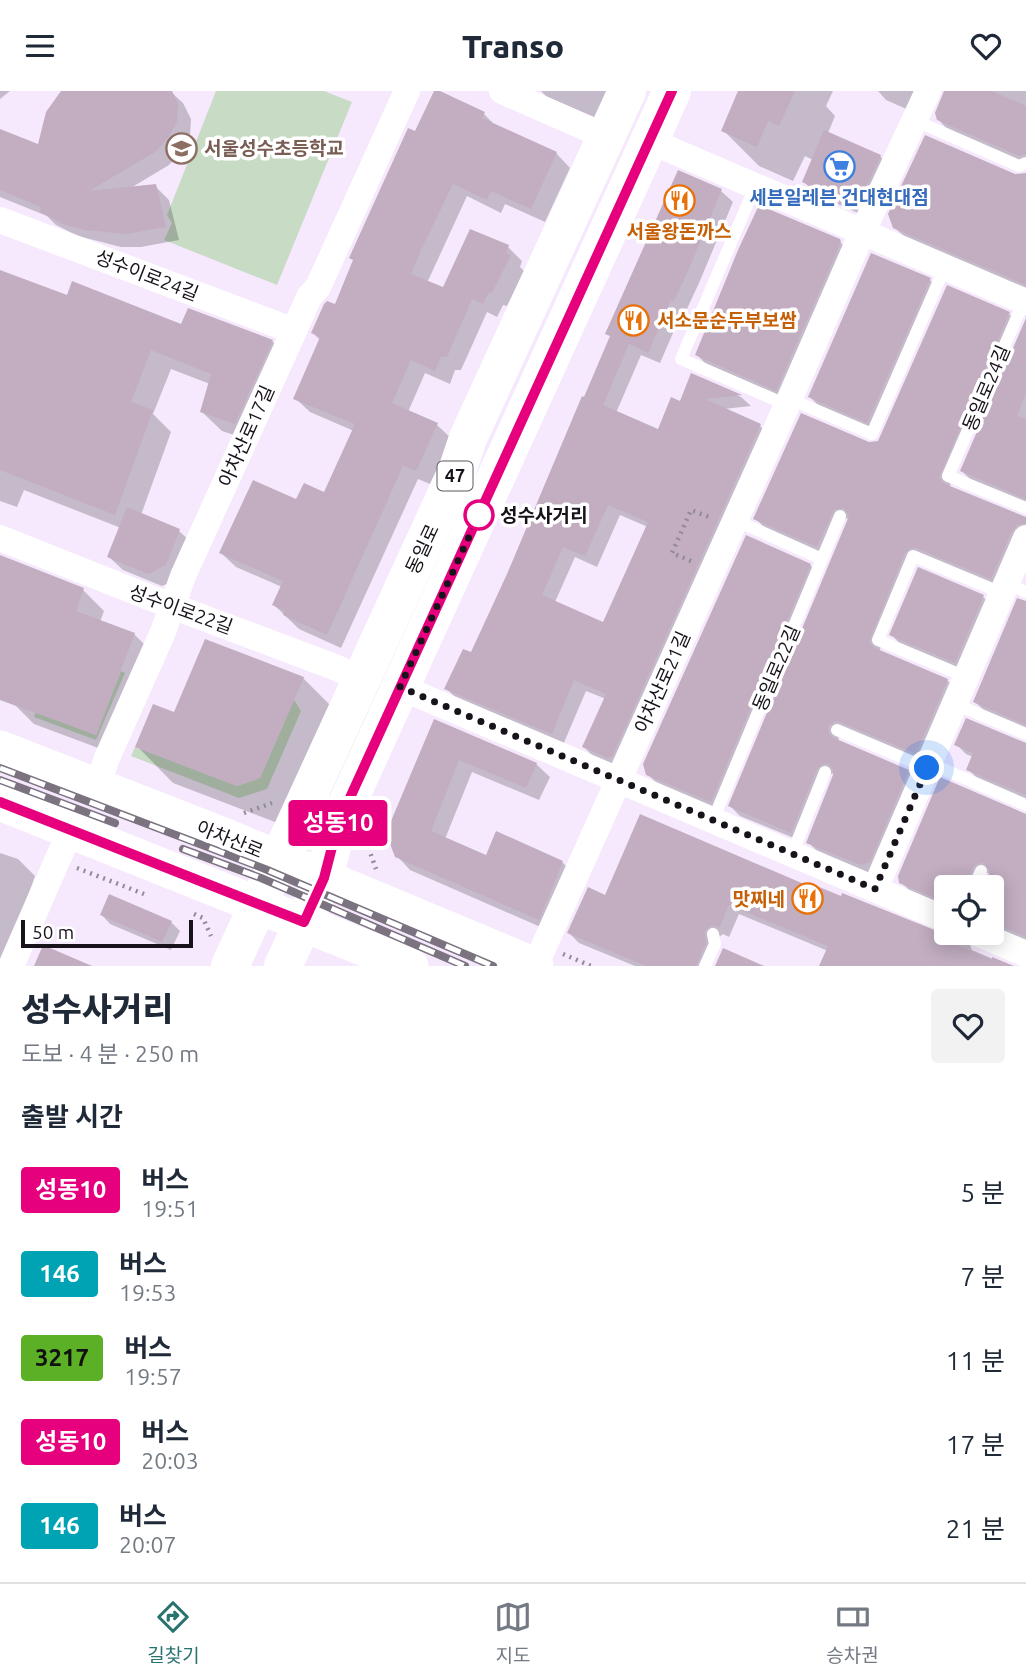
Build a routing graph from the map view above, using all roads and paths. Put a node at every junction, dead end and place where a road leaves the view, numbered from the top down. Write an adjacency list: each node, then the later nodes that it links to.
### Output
1 (407, 91): 17 (street, 아차산로17길)
2 (502, 91): 7 (street)
3 (627, 91): 7 (main road, 동일로 / 47)
4 (672, 91): 8 (main road, 동일로 / 47)
5 (928, 91): 6 (street, 아차산로21길)
6 (914, 120): 9 (lane); 13 (street, 아차산로21길)
7 (607, 137): 10 (main road, 동일로 / 47)
8 (650, 141): 11 (street, 동일로24길); 14 (main road, 동일로 / 47)
9 (1026, 163)
10 (586, 183): 14 (main road); 30 (main road, 동일로 / 47)
11 (755, 187): 13 (street, 동일로24길); 18 (lane)
12 (0, 220): 17 (street, 성수이로24길)
13 (862, 233): 15 (street, 동일로24길); 18 (street, 아차산로21길)
14 (594, 263): 29 (main road, 동일로 / 47)
15 (945, 267): 16 (street, 동일로24길); 18 (lane)
16 (1025, 301): 19 (lane, 동일로24길)
17 (294, 331): 27 (street, 아차산로17길)
18 (789, 402): 21 (street, 아차산로21길)
19 (1026, 508)
20 (839, 516): 24 (lane, 동일로22길)
21 (734, 524): 24 (lane); 25 (street, 아차산로21길); 25 (path)
22 (0, 538): 27 (street, 성수이로22길)
23 (1026, 538): 26 (street)
24 (822, 559): 42 (lane, 동일로22길)
25 (712, 570): 38 (street, 아차산로21길)
26 (1011, 589): 28 (street); 28 (lane)
27 (172, 606): 30 (street, 성수이로22길); 39 (street, 아차산로17길)
28 (966, 677): 31 (street)
29 (400, 687): 34 (main road, 동일로 / 47); 38 (street)
30 (359, 688): 34 (main road); 46 (main road, 동일로 / 47)
31 (954, 704): 33 (lane); 36 (street)
32 (837, 730): 36 (lane)
33 (1026, 734)
34 (372, 747): 50 (main road, 동일로 / 47)
35 (0, 749): 39 (main road, 아차산로)
36 (928, 765): 41 (lane); 51 (street)
37 (825, 772): 45 (lane)
38 (618, 779): 42 (street); 64 (street, 아차산로21길)
39 (97, 786): 46 (main road, 아차산로)
40 (0, 802): 44 (main road)
41 (1026, 805)
42 (713, 820): 45 (street)
43 (364, 835): 49 (path)
44 (64, 845): 52 (path); 53 (main road); 61 (street)
45 (792, 854): 51 (street)
46 (279, 859): 50 (main road, 아차산로); 53 (main road, 동일로 / 47)
47 (981, 871): 48 (lane)
48 (979, 875)
49 (378, 876)
50 (324, 878): 56 (main road, 동일로 / 47); 64 (main road, 아차산로)
51 (875, 889): 55 (street)
52 (154, 898)
53 (259, 904): 56 (main road); 59 (main road, 동일로 / 47)
54 (191, 913): 59 (path)
55 (934, 914)
56 (304, 922): 62 (main road, 동일로 / 47); 63 (main road)
57 (713, 934): 65 (lane)
58 (1004, 945): 60 (street)
59 (222, 953)
60 (1026, 954)
61 (11, 966)
62 (283, 966)
63 (410, 966)
64 (535, 966)
65 (705, 966)

